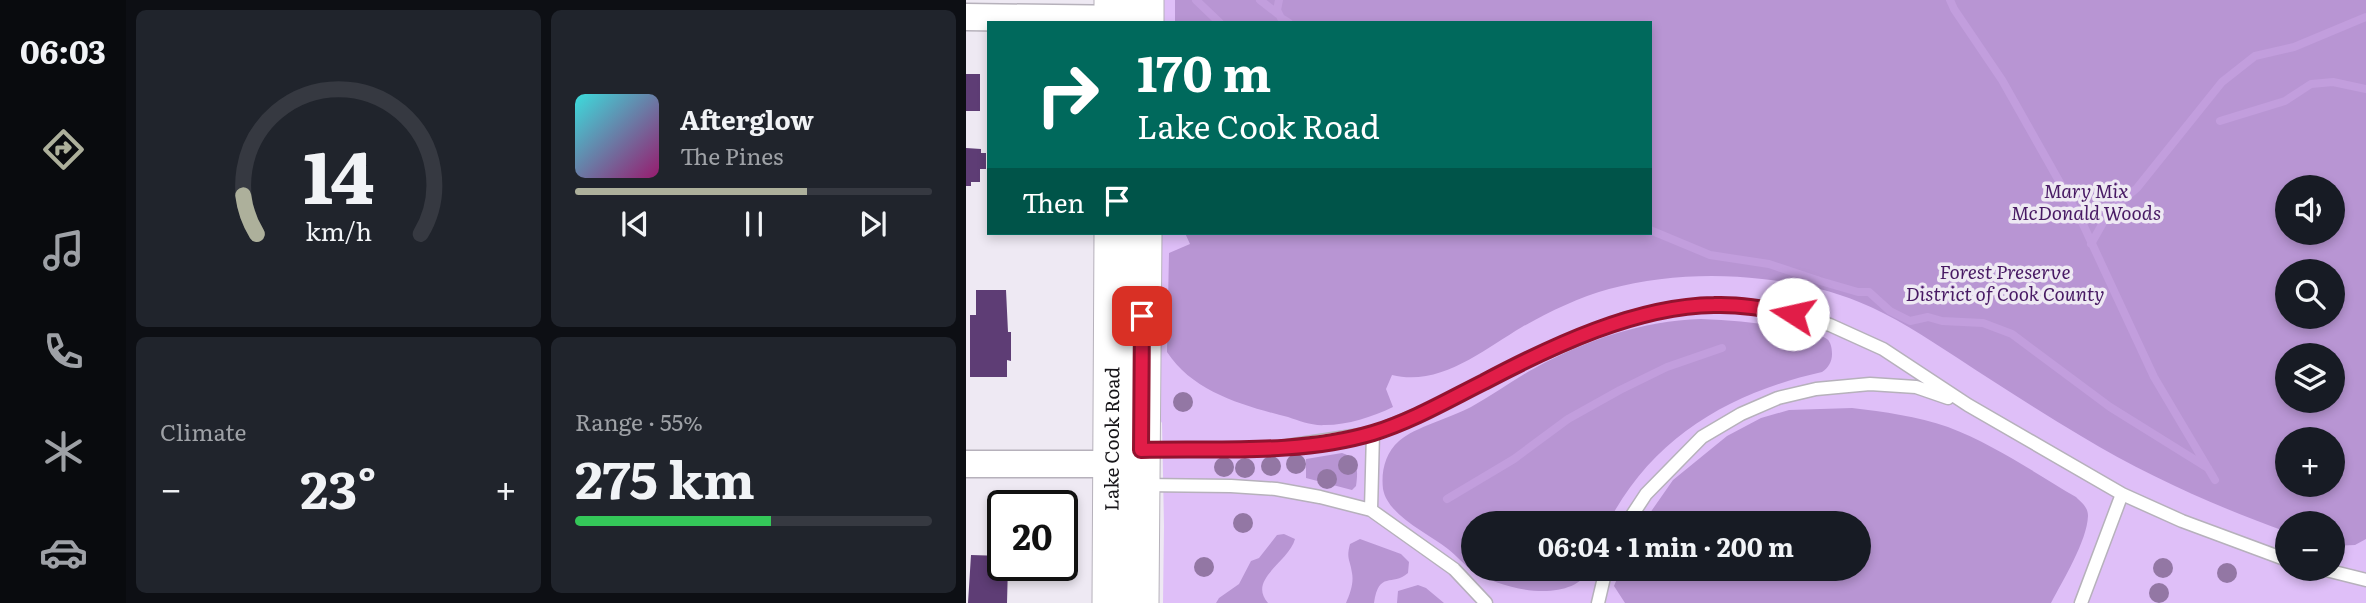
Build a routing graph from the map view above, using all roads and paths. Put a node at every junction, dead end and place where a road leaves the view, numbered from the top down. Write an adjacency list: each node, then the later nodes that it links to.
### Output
1 (1129, 14): 2 (street)
2 (966, 16)
3 (1113, 235): 8 (main road, Lake Cook Road)
4 (1143, 235): 8 (main road, Lake Cook Road)
5 (1968, 405): 6 (lane); 9 (lane); 11 (lane)
6 (1373, 433): 8 (lane); 10 (lane)
7 (966, 464): 8 (street)
8 (1128, 466): 10 (lane); 16 (main road, Lake Cook Road); 17 (main road, Lake Cook Road)
9 (2122, 494): 12 (lane); 20 (lane)
10 (1371, 510): 18 (lane)
11 (1635, 511)
12 (2275, 556)
13 (2345, 575): 14 (lane)
14 (2366, 580)
15 (1603, 581): 19 (lane)
16 (1111, 603)
17 (1140, 603)
18 (1486, 603)
19 (1598, 603)
20 (2081, 603)

